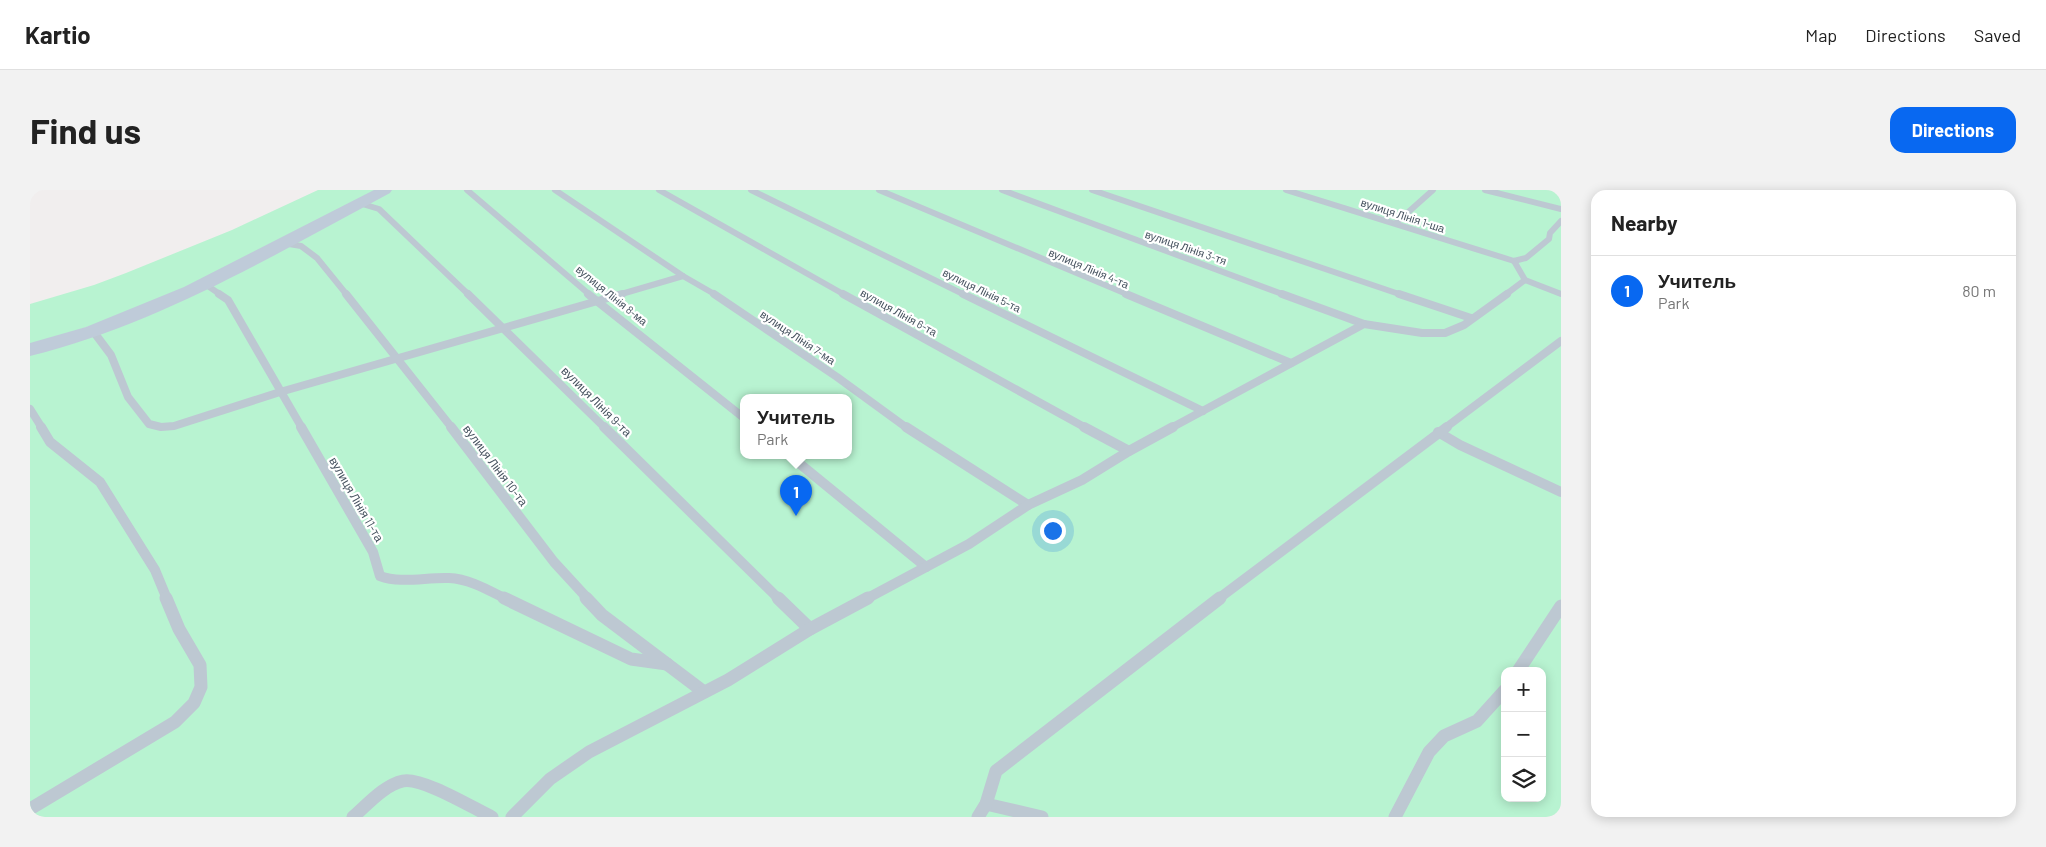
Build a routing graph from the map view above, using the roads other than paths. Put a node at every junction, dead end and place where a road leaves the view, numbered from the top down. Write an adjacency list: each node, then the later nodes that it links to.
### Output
1 (385, 190): 12 (main road)
2 (467, 190): 24 (lane, вулиця Лінія 8-ма)
3 (555, 190): 20 (lane, вулиця Лінія 7-ма)
4 (659, 190): 38 (lane, вулиця Лінія 6-та)
5 (751, 190): 35 (lane, вулиця Лінія 5-та)
6 (879, 190): 32 (lane, вулиця Лінія 4-та)
7 (1002, 190): 26 (lane, вулиця Лінія 3-тя)
8 (1092, 190): 25 (lane)
9 (1286, 190): 15 (lane, вулиця Лінія 1-ша)
10 (1434, 190): 15 (lane)
11 (1485, 190): 13 (lane)
12 (359, 203): 18 (main road); 27 (lane, вулиця Лінія 9-та)
13 (1561, 209)
14 (1561, 221): 16 (lane)
15 (1396, 223): 19 (lane, вулиця Лінія 1-ша)
16 (1550, 233): 17 (lane); 19 (lane)
17 (1561, 235)
18 (283, 243): 22 (main road); 31 (lane, вулиця Лінія 10-та)
19 (1514, 261): 21 (lane)
20 (682, 276): 24 (lane); 41 (lane, вулиця Лінія 7-ма)
21 (1525, 280): 23 (lane); 25 (lane, вулиця Лінія 3-тя)
22 (205, 284): 28 (main road); 33 (lane, вулиця Лінія 11-та)
23 (1561, 294)
24 (597, 301): 27 (lane); 36 (lane, вулиця Лінія 8-ма)
25 (1471, 318): 26 (lane, вулиця Лінія 3-тя)
26 (1364, 324): 32 (lane)
27 (505, 328): 31 (lane); 44 (lane, вулиця Лінія 9-та)
28 (93, 330): 30 (main road); 33 (lane)
29 (1561, 340): 37 (lane)
30 (30, 350)
31 (398, 358): 33 (lane); 45 (lane, вулиця Лінія 10-та)
32 (1291, 363): 35 (lane)
33 (280, 392): 45 (lane, вулиця Лінія 11-та)
34 (30, 409): 50 (lane)
35 (1204, 411): 38 (lane)
36 (740, 415)
37 (1438, 432): 40 (lane); 49 (lane)
38 (1129, 451): 41 (lane)
39 (794, 459): 42 (lane)
40 (1561, 492)
41 (1028, 505): 42 (lane)
42 (926, 567): 44 (lane)
43 (1561, 606): 46 (lane)
44 (810, 629): 47 (lane)
45 (667, 664): 47 (lane, вулиця Лінія 10-та)
46 (1521, 667)
47 (704, 692): 53 (lane)
48 (1501, 696): 56 (lane)
49 (986, 804): 54 (lane); 55 (lane)
50 (30, 809)
51 (353, 817): 52 (lane)
52 (492, 817)
53 (512, 817)
54 (978, 817)
55 (1042, 817)
56 (1394, 817)

